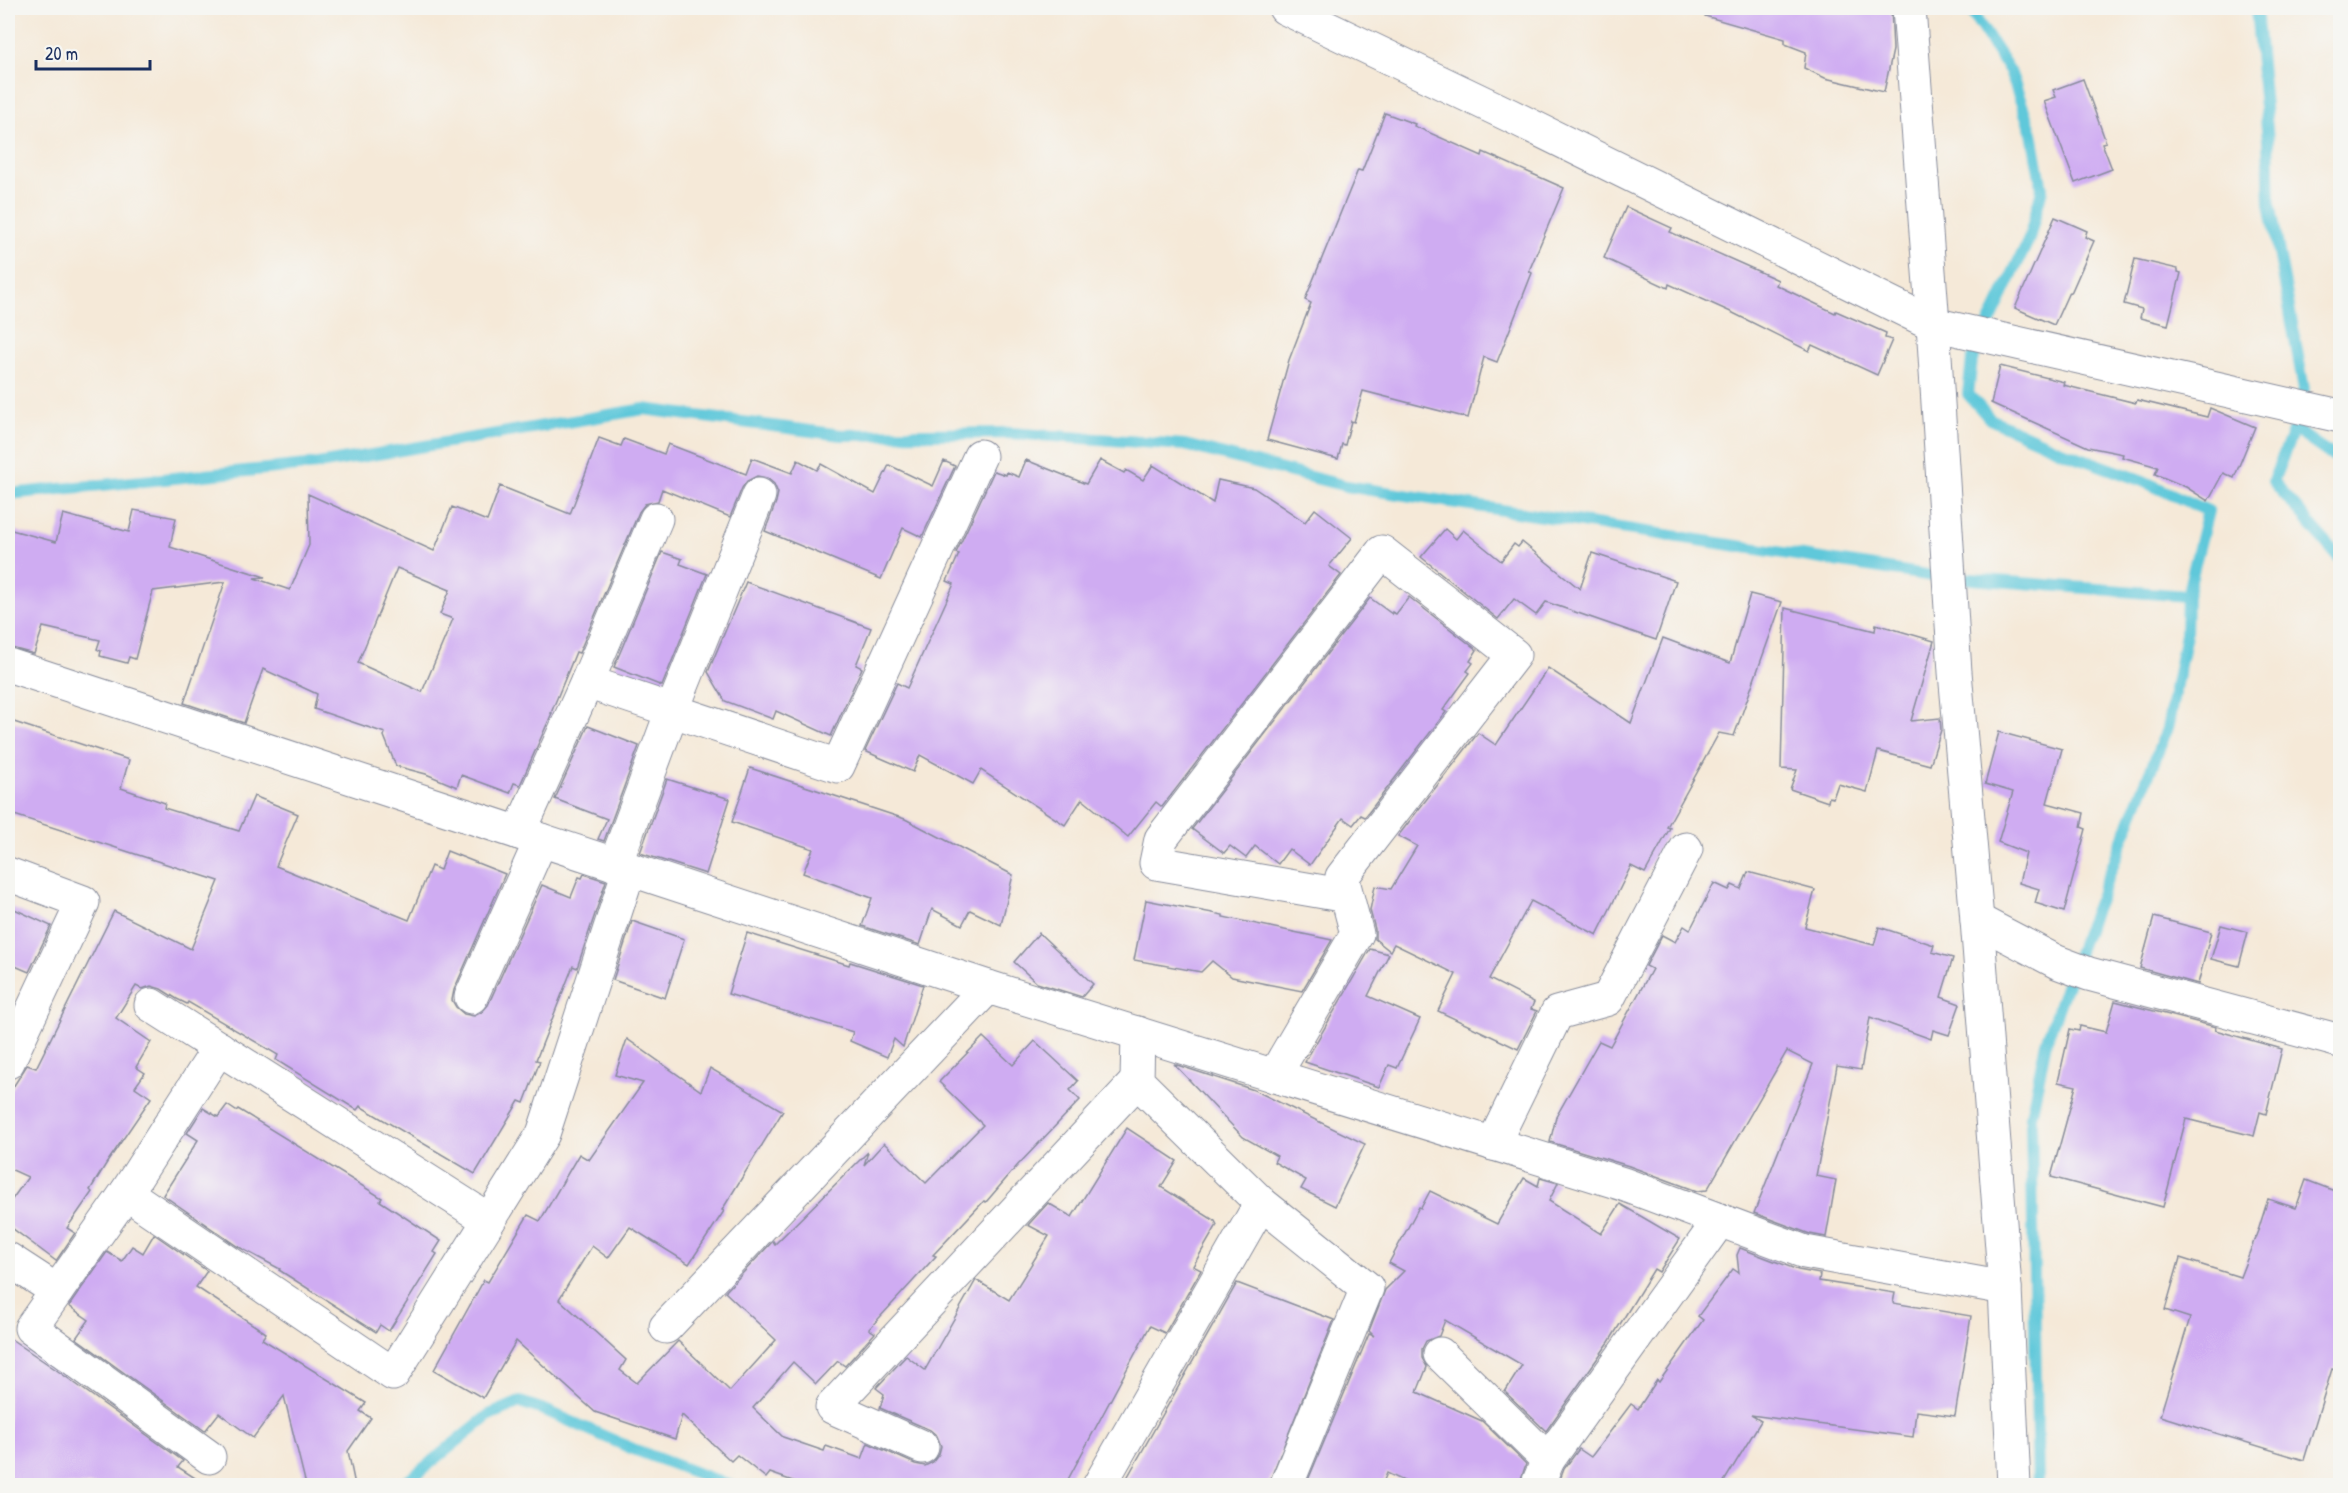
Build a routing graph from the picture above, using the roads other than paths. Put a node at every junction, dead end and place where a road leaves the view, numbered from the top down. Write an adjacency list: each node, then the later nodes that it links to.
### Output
1 (1285, 8): 3 (street)
2 (1909, 8): 3 (street)
3 (1933, 324): 4 (street); 16 (street)
4 (2313, 411)
5 (980, 456): 10 (street)
6 (759, 495): 10 (street)
7 (656, 519): 9 (street)
8 (8, 665): 11 (street)
9 (587, 681): 10 (street); 11 (street)
10 (672, 711): 13 (street)
11 (530, 837): 13 (street); 18 (street)
12 (1686, 849): 26 (street)
13 (622, 867): 17 (street); 29 (street)
14 (8, 874): 23 (street)
15 (1347, 896): 15 (street); 24 (street)
16 (1977, 920): 21 (street); 32 (street)
17 (988, 987): 20 (street); 34 (street)
18 (471, 997)
19 (151, 1005): 22 (street)
20 (1138, 1033): 24 (street); 25 (street)
21 (2340, 1041)
22 (219, 1048): 27 (street); 29 (street)
23 (8, 1062)
24 (1274, 1076): 26 (street)
25 (1137, 1081): 28 (street); 36 (street)
26 (1492, 1144): 30 (street)
27 (126, 1193): 29 (street); 33 (street)
28 (1262, 1203): 39 (street); 40 (street)
29 (489, 1220)
30 (1720, 1220): 32 (street); 38 (street)
31 (8, 1259): 33 (street)
32 (2005, 1288): 41 (street)
33 (57, 1291): 37 (street)
34 (666, 1327)
35 (1440, 1354): 38 (street)
36 (922, 1447)
37 (209, 1457)
38 (1543, 1473)
39 (1099, 1485)
40 (1286, 1485)
41 (2014, 1485)

